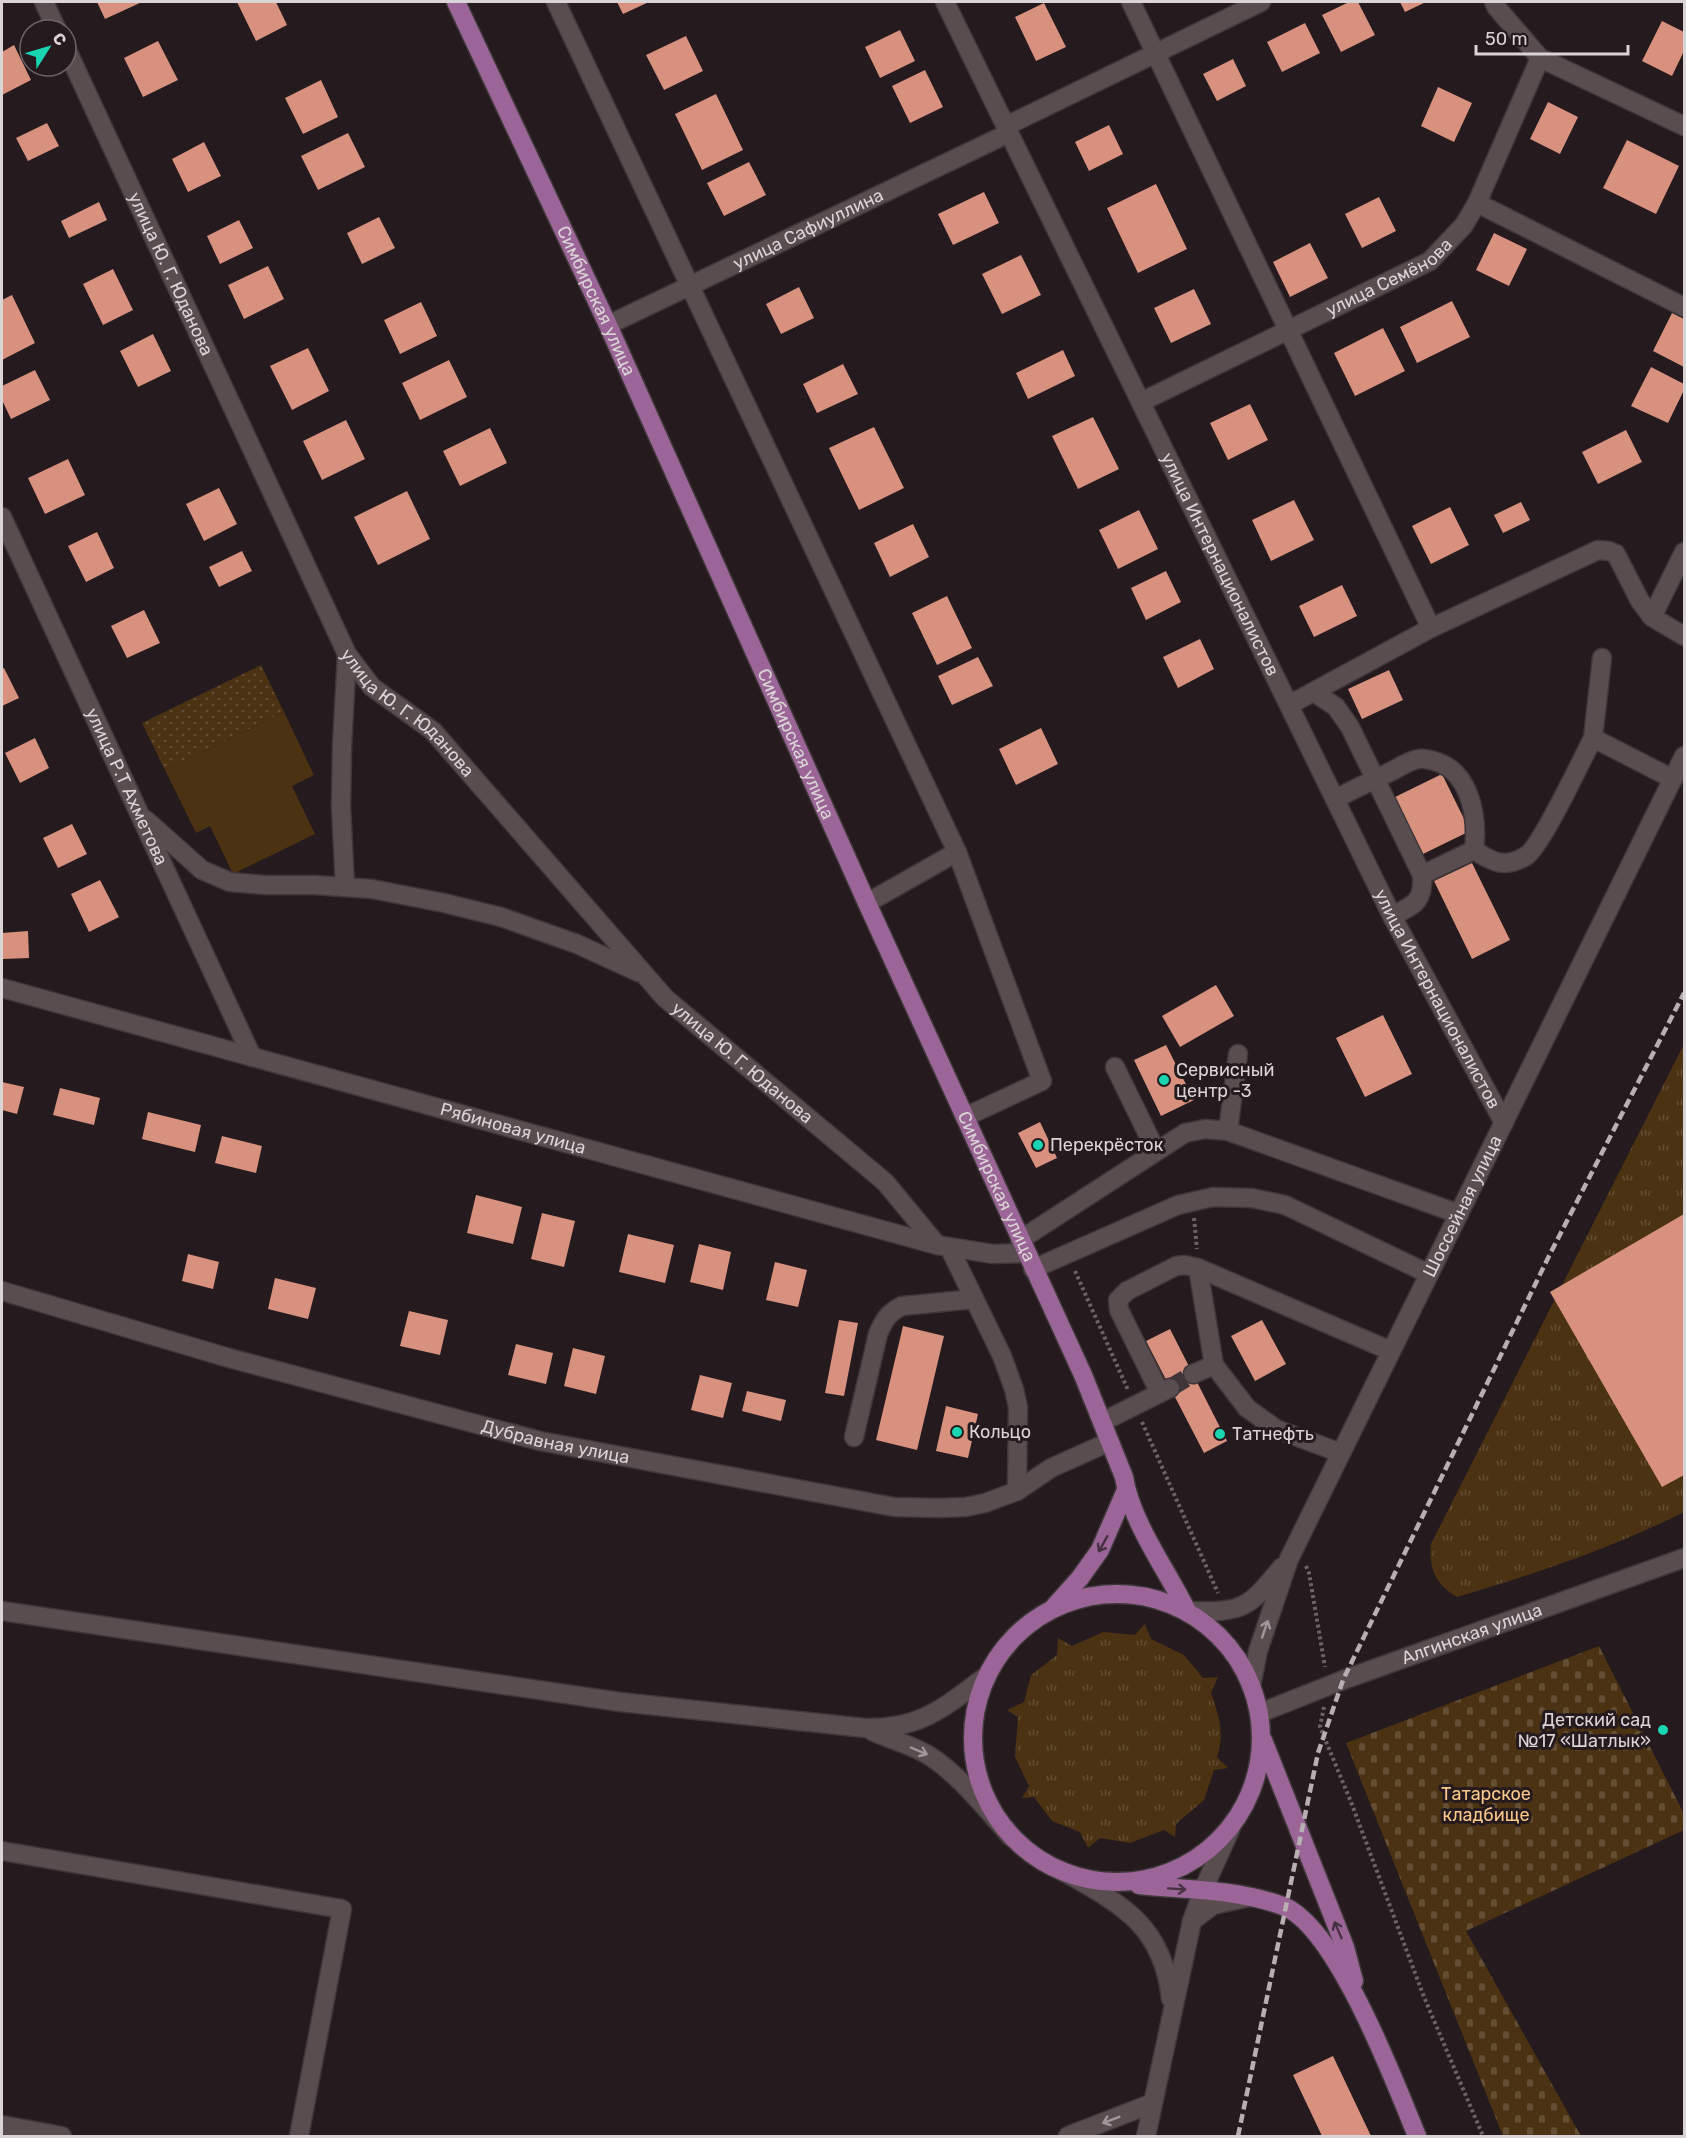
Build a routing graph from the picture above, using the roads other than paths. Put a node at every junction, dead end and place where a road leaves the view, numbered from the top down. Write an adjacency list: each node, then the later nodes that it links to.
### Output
1 (44, 2): 8 (street)
2 (456, 2): 17 (main road, Симбирская улица)
3 (556, 2): 15 (street)
4 (945, 2): 13 (street, улица Интернационалистов)
5 (1131, 2): 9 (street)
6 (1261, 2): 9 (street, улица Сафиуллина)
7 (1494, 2): 10 (street)
8 (51, 18)
9 (1155, 53): 13 (street, улица Сафиуллина); 18 (street)
10 (1540, 58): 12 (street); 14 (street, улица Семёнова)
11 (78, 74): 25 (street, улица Ю. Г. Юданова)
12 (1684, 126)
13 (1007, 129): 15 (street, улица Сафиуллина); 19 (street, улица Интернационалистов)
14 (1477, 203): 16 (street); 18 (street, улица Семёнова)
15 (690, 286): 17 (street, улица Сафиуллина); 36 (street)
16 (1684, 307)
17 (608, 325): 39 (main road, Симбирская улица)
18 (1290, 331): 19 (street, улица Семёнова); 23 (street)
19 (1141, 402): 28 (street, улица Интернационалистов)
20 (2, 517): 34 (street, улица Р.Т Ахметова)
21 (1684, 552): 22 (street)
22 (1652, 617): 23 (street); 24 (street)
23 (1431, 628): 27 (street)
24 (1684, 636)
25 (348, 654): 38 (street); 41 (street, улица Ю. Г. Юданова)
26 (1602, 658): 29 (street)
27 (1314, 692): 28 (street); 31 (street)
28 (1288, 705): 33 (street, улица Интернационалистов)
29 (1593, 738): 32 (street); 35 (street)
30 (1684, 756): 32 (street, Шоссейная улица)
31 (1375, 779): 33 (street); 35 (street); 37 (street)
32 (1673, 779): 47 (street, Шоссейная улица)
33 (1335, 799): 40 (street, улица Интернационалистов)
34 (140, 815): 38 (street); 44 (street, улица Р.Т Ахметова)
35 (1474, 850): 37 (street)
36 (957, 852): 39 (street); 46 (street)
37 (1422, 875): 40 (street)
38 (345, 887): 41 (street)
39 (867, 903): 46 (main road, Симбирская улица)
40 (1392, 916): 47 (street, улица Интернационалистов)
41 (645, 975): 51 (street, улица Ю. Г. Юданова)
42 (2, 988): 44 (street, Рябиновая улица)
43 (1238, 1054): 48 (street)
44 (252, 1057): 51 (street, Рябиновая улица)
45 (1115, 1067): 49 (street)
46 (965, 1117): 52 (main road, Симбирская улица)
47 (1504, 1123): 50 (street, Шоссейная улица)
48 (1228, 1131): 49 (street); 50 (street)
49 (1156, 1151): 52 (street)
50 (1459, 1214): 54 (street, Шоссейная улица)
51 (943, 1246): 52 (street, Рябиновая улица); 56 (street, улица Ю. Г. Юданова)
52 (1026, 1254): 54 (street); 60 (main road, Симбирская улица)
53 (1198, 1268): 57 (street); 58 (street); 60 (street)
54 (1430, 1274): 57 (street, Шоссейная улица)
55 (2, 1291): 65 (street, Дубравная улица)
56 (974, 1299): 61 (street); 65 (street, улица Ю. Г. Юданова)
57 (1391, 1351): 63 (street, Шоссейная улица)
58 (1214, 1365): 59 (street); 63 (street)
59 (1193, 1374)
60 (1102, 1422): 62 (main road, Симбирская улица)
61 (854, 1437)
62 (1109, 1442): 64 (main road, Симбирская улица); 65 (street, Дубравная улица)
63 (1341, 1453): 66 (street, Шоссейная улица)
64 (1126, 1490): 68 (main road, one-way to 68); 70 (main road, Симбирская улица)
65 (1017, 1491)
66 (1289, 1558): 70 (street); 72 (street, one-way to 66)
67 (1684, 1558): 73 (street, Алгинская улица)
68 (1054, 1607): 70 (main road); 71 (main road)
69 (2, 1611): 74 (street)
70 (1187, 1611): 72 (main road)
71 (986, 1677): 74 (street); 77 (main road)
72 (1251, 1686): 73 (main road)
73 (1260, 1713): 75 (main road)
74 (865, 1728): 77 (street, one-way to 77)
75 (1262, 1738): 76 (main road); 84 (main road, one-way to 75)
76 (1231, 1828): 80 (main road); 81 (street)
77 (1011, 1837): 79 (main road)
78 (2, 1851): 89 (street)
79 (1064, 1872): 80 (main road); 85 (street)
80 (1119, 1882): 81 (main road, one-way to 81)
81 (1203, 1890): 82 (main road); 83 (street)
82 (1252, 1896): 83 (street); 84 (main road)
83 (1192, 1921): 85 (street)
84 (1361, 2006): 92 (main road)
85 (1172, 2011): 86 (street)
86 (1153, 2103): 90 (street, one-way to 90); 91 (street)
87 (2, 2125): 88 (street)
88 (62, 2136)
89 (299, 2136)
90 (1068, 2136)
91 (1146, 2136)
92 (1418, 2136)

